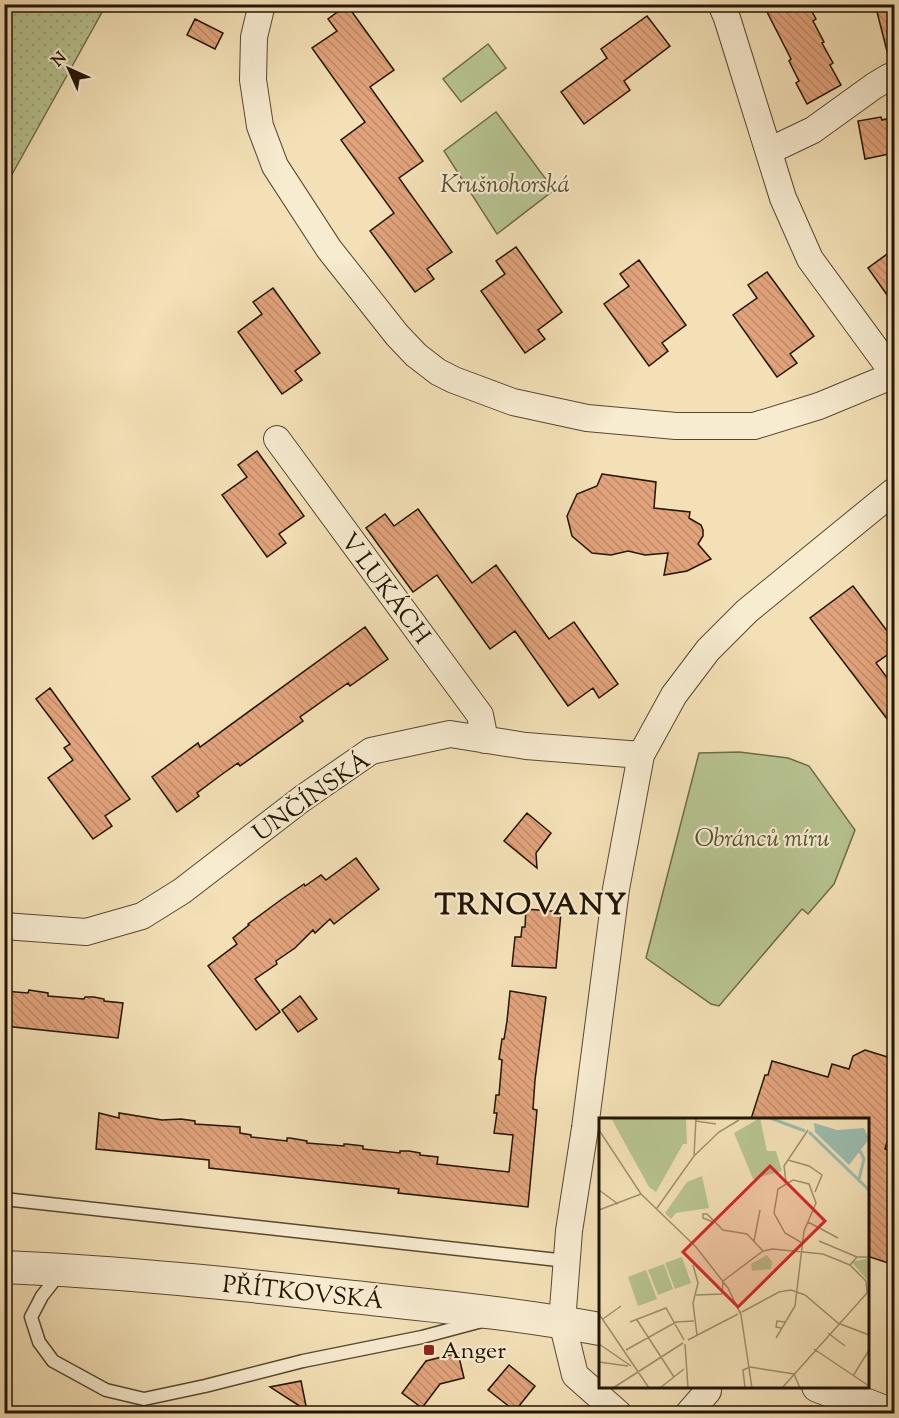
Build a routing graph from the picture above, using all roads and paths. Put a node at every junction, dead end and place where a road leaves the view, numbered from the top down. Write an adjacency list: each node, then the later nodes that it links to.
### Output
1 (262, 4): 5 (street)
2 (721, 4): 4 (street)
3 (894, 75): 4 (street)
4 (769, 151): 5 (street)
5 (894, 374)
6 (277, 439): 8 (street, V LUKÁCH)
7 (894, 491): 9 (street)
8 (485, 740): 9 (street, UNČÍNSKÁ); 10 (street, UNČÍNSKÁ)
9 (641, 755): 12 (street)
10 (4, 926)
11 (4, 1199): 12 (lane)
12 (567, 1261): 16 (street)
13 (4, 1266): 14 (street, PŘÍTKOVSKÁ)
14 (63, 1269): 15 (street, PŘÍTKOVSKÁ); 15 (lane)
15 (507, 1314): 16 (street, PŘÍTKOVSKÁ)
16 (562, 1322): 17 (street, PŘÍTKOVSKÁ); 20 (street)
17 (599, 1329)
18 (823, 1388): 22 (street)
19 (708, 1390): 21 (street)
20 (619, 1413)
21 (688, 1413)
22 (890, 1413)

